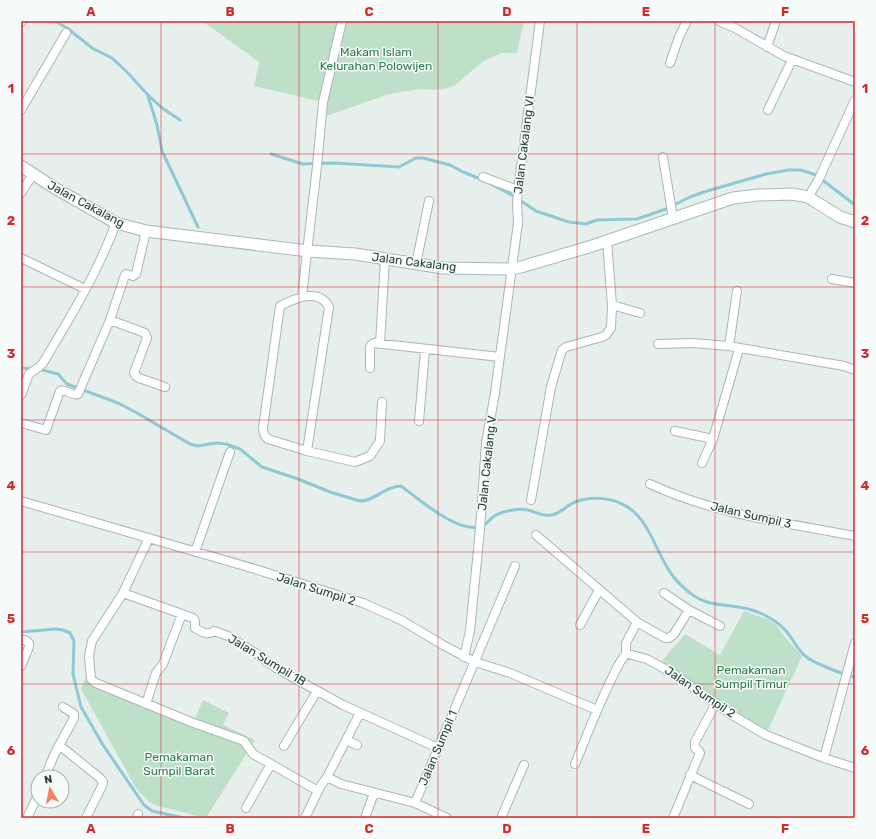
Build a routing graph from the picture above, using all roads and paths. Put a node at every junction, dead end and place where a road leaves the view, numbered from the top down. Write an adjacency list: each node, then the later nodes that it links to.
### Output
1 (342, 21): 27 (street)
2 (540, 21): 19 (street, Jalan Cakalang VI)
3 (687, 21): 9 (street)
4 (719, 21): 7 (street)
5 (776, 21): 7 (street)
6 (66, 33): 12 (street)
7 (766, 47): 8 (street)
8 (792, 60): 10 (street); 13 (street)
9 (670, 63)
10 (855, 82)
11 (855, 100): 20 (street)
12 (21, 110)
13 (768, 110)
14 (663, 157): 22 (street)
15 (21, 166): 16 (street, Jalan Cakalang)
16 (33, 174): 18 (street); 23 (street, Jalan Cakalang)
17 (483, 177): 19 (street)
18 (21, 192)
19 (518, 192): 31 (street, Jalan Cakalang VI)
20 (808, 197): 22 (street, Jalan Cakalang); 24 (street, Jalan Cakalang)
21 (429, 201): 30 (street)
22 (672, 210): 26 (street, Jalan Cakalang)
23 (116, 222): 25 (street, Jalan Cakalang); 34 (street)
24 (855, 222)
25 (146, 231): 27 (street, Jalan Cakalang); 39 (street)
26 (607, 241): 31 (street, Jalan Cakalang); 37 (street)
27 (308, 251): 29 (street, Jalan Cakalang); 36 (street)
28 (21, 258): 34 (street)
29 (385, 259): 30 (street, Jalan Cakalang); 40 (street)
30 (416, 264): 31 (street, Jalan Cakalang)
31 (511, 269): 45 (street, Jalan Cakalang V)
32 (832, 279): 33 (street)
33 (855, 283)
34 (85, 289): 49 (street)
35 (737, 291): 42 (street)
36 (302, 296): 55 (street); 55 (street)
37 (612, 305): 38 (street); 59 (street)
38 (640, 313)
39 (110, 320): 48 (street); 52 (street)
40 (380, 344): 44 (street); 46 (street)
41 (658, 344): 42 (street)
42 (729, 346): 43 (street)
43 (739, 348): 47 (street); 54 (street)
44 (425, 350): 45 (street); 51 (street)
45 (500, 358): 77 (street, Jalan Cakalang V)
46 (370, 368)
47 (855, 370)
48 (165, 387)
49 (21, 395)
50 (382, 402): 55 (street)
51 (419, 421)
52 (21, 423)
53 (675, 432): 54 (street)
54 (713, 439): 57 (street)
55 (307, 450)
56 (230, 452): 64 (street)
57 (702, 463)
58 (650, 484): 62 (street, Jalan Sumpil 3)
59 (531, 500)
60 (21, 501): 63 (street, Jalan Sumpil 2)
61 (536, 536): 66 (street)
62 (855, 536)
63 (149, 538): 64 (street, Jalan Sumpil 2); 67 (street)
64 (195, 552): 77 (street, Jalan Sumpil 2)
65 (515, 566): 78 (street, Jalan Sumpil 1)
66 (599, 590): 71 (street); 72 (street)
67 (123, 593): 70 (street, Jalan Sumpil 1B); 82 (street)
68 (664, 593): 69 (street)
69 (689, 610): 71 (street); 73 (street)
70 (182, 614): 80 (street, Jalan Sumpil 1B); 82 (street)
71 (636, 622): 76 (street)
72 (580, 625)
73 (720, 626)
74 (21, 640): 79 (street)
75 (855, 643): 91 (street)
76 (629, 654): 81 (street, Jalan Sumpil 2); 84 (street)
77 (464, 657): 78 (street, Jalan Sumpil 2)
78 (475, 662): 84 (street, Jalan Sumpil 2); 90 (street, Jalan Sumpil 1)
79 (21, 666)
80 (317, 690): 85 (street, Jalan Sumpil 1B); 89 (street)
81 (716, 703): 91 (street, Jalan Sumpil 2); 97 (street)
82 (146, 704): 92 (street)
83 (63, 707): 87 (street)
84 (597, 710): 93 (street)
85 (360, 713): 86 (street); 90 (street, Jalan Sumpil 1B)
86 (346, 740): 88 (street); 98 (street)
87 (59, 745): 96 (street); 104 (street)
88 (357, 745)
89 (284, 746)
90 (438, 748): 101 (street, Jalan Sumpil 1)
91 (824, 758): 95 (street, Jalan Sumpil 2)
92 (271, 764): 99 (street); 103 (street)
93 (575, 764)
94 (524, 765): 108 (street)
95 (855, 768)
96 (48, 769)
97 (690, 775): 102 (street); 109 (street)
98 (328, 778): 99 (street); 100 (street)
99 (318, 791): 105 (street)
100 (374, 793): 101 (street); 106 (street)
101 (415, 803): 107 (street)
102 (749, 804)
103 (246, 808)
104 (86, 818)
105 (305, 818)
106 (365, 818)
107 (447, 818)
108 (501, 818)
109 (672, 818)

